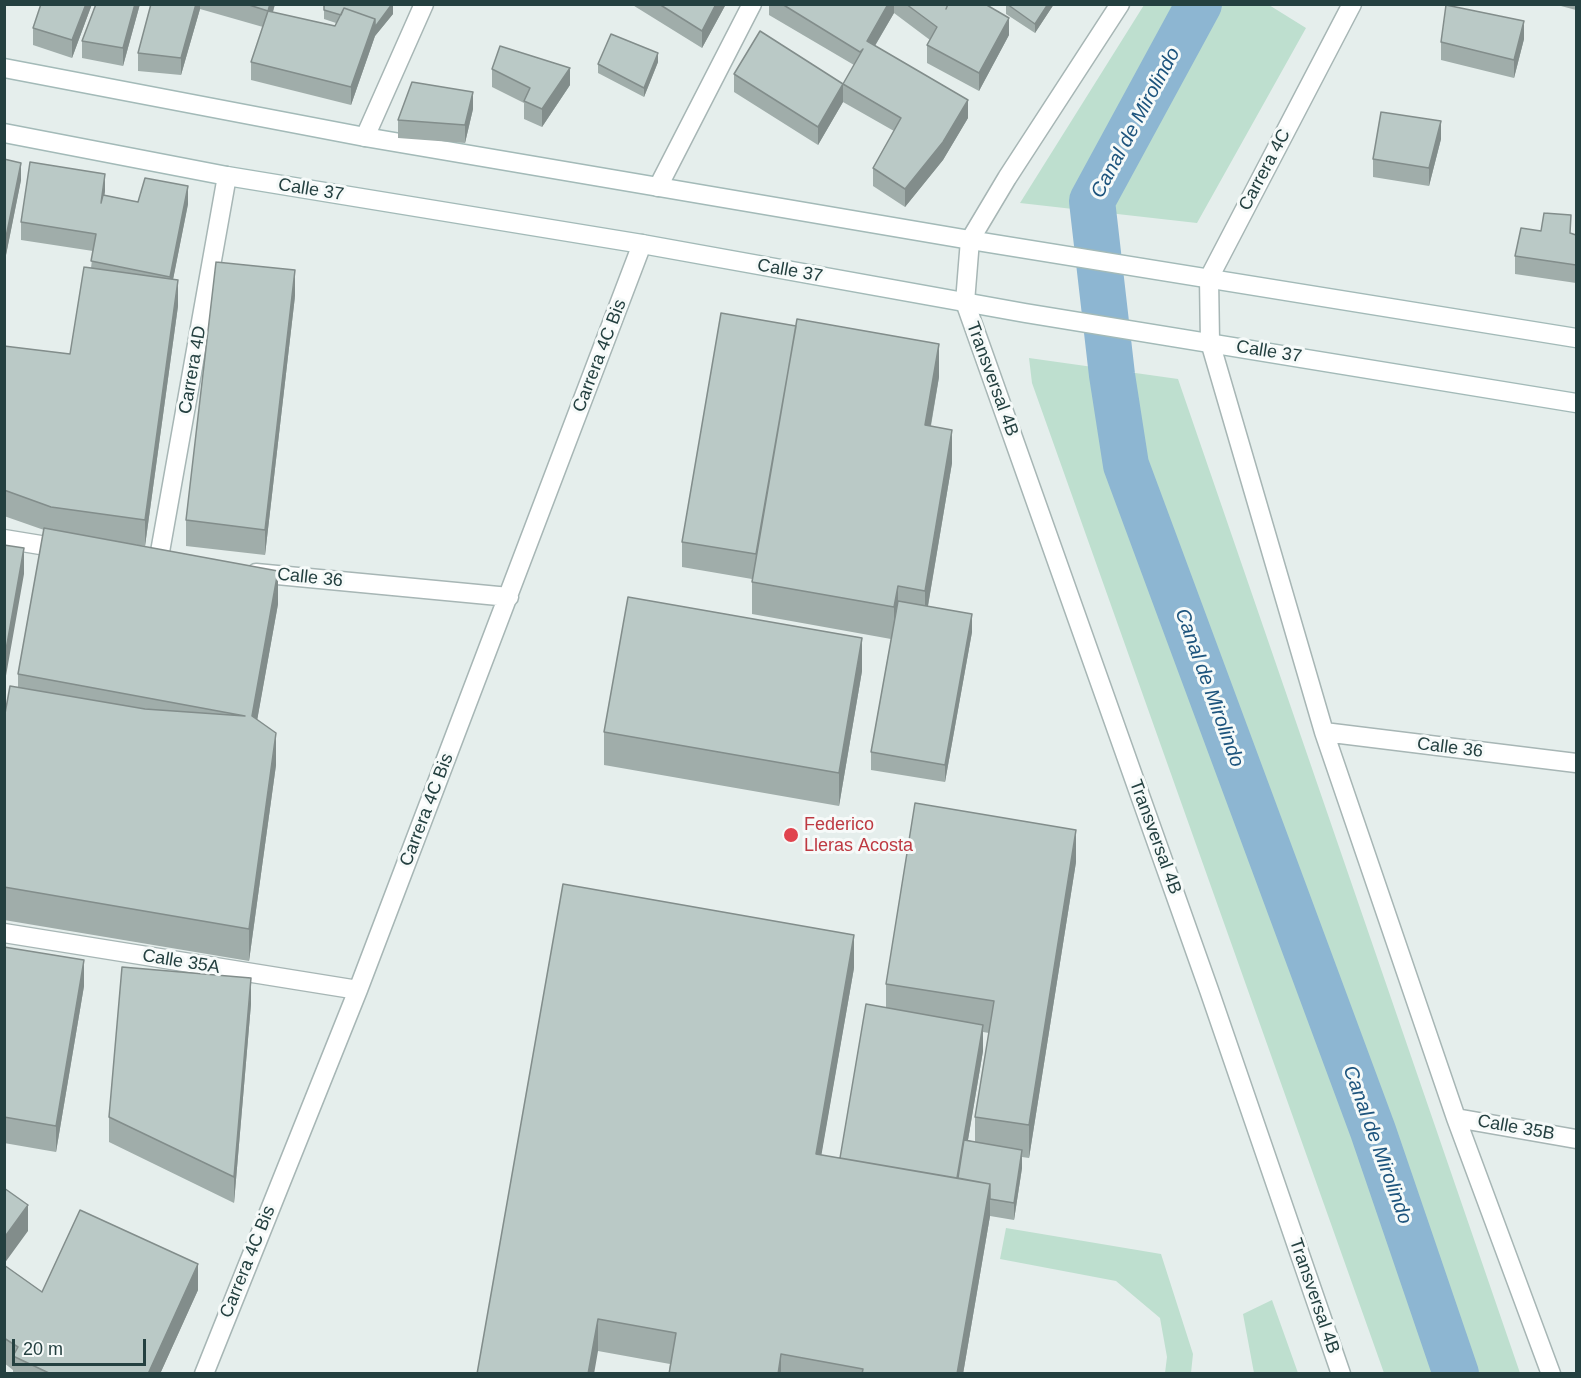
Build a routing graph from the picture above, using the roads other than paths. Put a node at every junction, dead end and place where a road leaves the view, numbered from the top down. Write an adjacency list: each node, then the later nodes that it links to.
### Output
1 (424, 4): 7 (street)
2 (752, 4): 9 (street)
3 (1120, 4): 10 (street)
4 (1352, 4): 12 (street, Carrera 4C)
5 (4, 68): 7 (street)
6 (4, 133): 8 (street, Calle 37)
7 (365, 137): 9 (street)
8 (227, 176): 11 (street, Calle 37); 19 (street, Carrera 4D)
9 (658, 187): 10 (street)
10 (970, 240): 12 (street); 13 (street)
11 (642, 244): 13 (street, Calle 37); 21 (street, Carrera 4C Bis)
12 (1209, 278): 14 (street); 15 (street, Carrera 4C)
13 (965, 302): 15 (street, Calle 37); 29 (street, Transversal 4B)
14 (1576, 338)
15 (1210, 342): 16 (street, Calle 37); 22 (street)
16 (1576, 403)
17 (4, 539): 18 (street)
18 (87, 552)
19 (158, 563)
20 (240, 571): 21 (street, Calle 36)
21 (509, 597): 25 (street, Carrera 4C Bis)
22 (1324, 732): 23 (street, Calle 36); 26 (street)
23 (1576, 763)
24 (4, 933): 25 (street, Calle 35A)
25 (358, 990): 28 (street, Carrera 4C Bis)
26 (1456, 1118): 27 (street, Calle 35B); 30 (street)
27 (1576, 1139)
28 (204, 1374)
29 (1341, 1374)
30 (1551, 1374)

